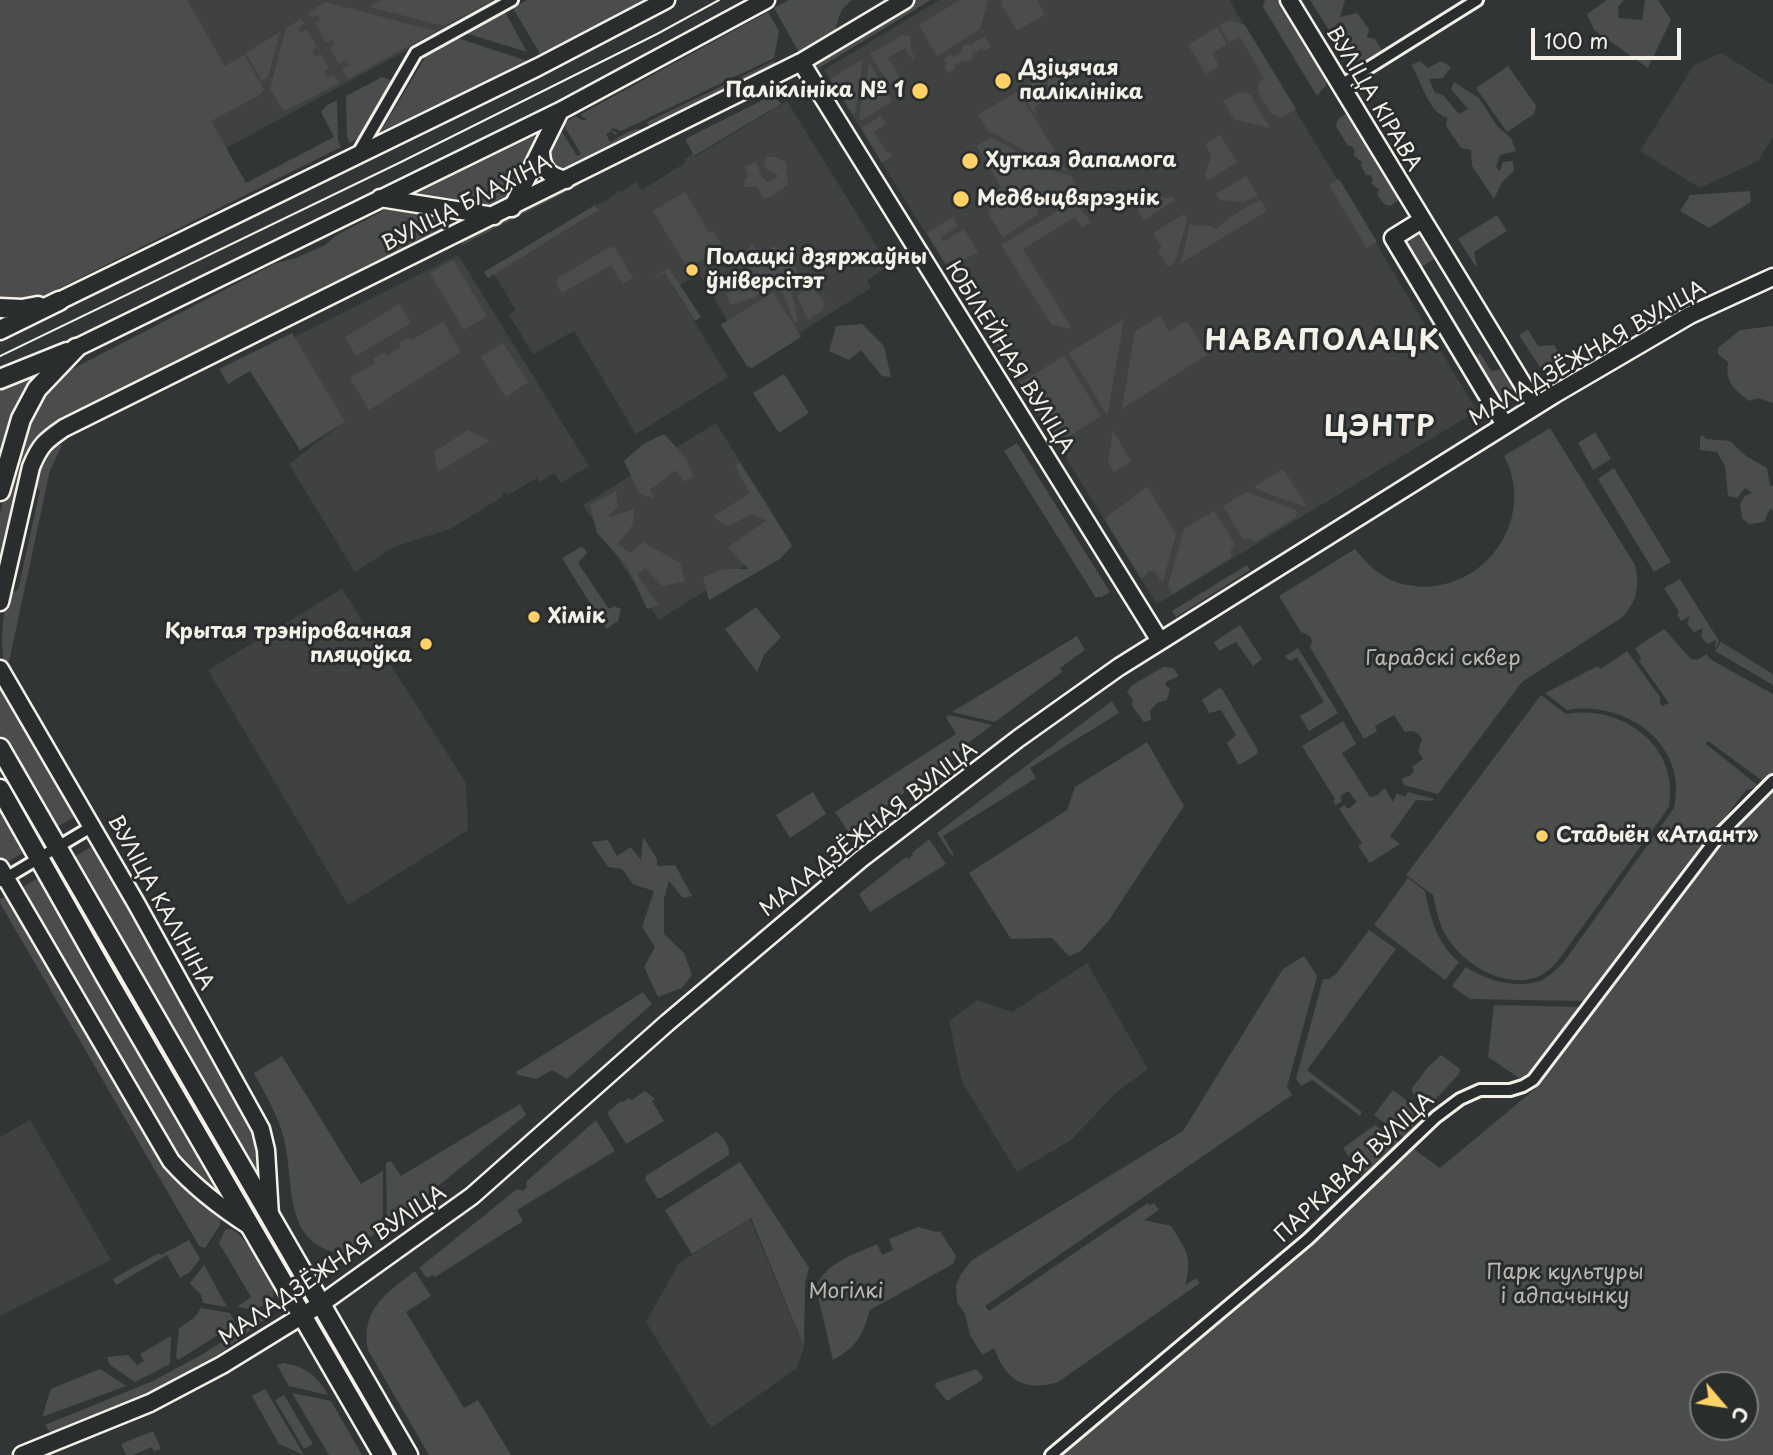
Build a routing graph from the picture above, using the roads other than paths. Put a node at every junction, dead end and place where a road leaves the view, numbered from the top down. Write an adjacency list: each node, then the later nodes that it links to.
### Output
1 (512, 0): 11 (street)
2 (666, 0): 11 (main road)
3 (766, 0): 9 (main road, ВУЛІЦА БЛАХІНА)
4 (905, 0): 7 (main road, ВУЛІЦА БЛАХІНА)
5 (1289, 0): 8 (main road, ВУЛІЦА КІРАВА)
6 (1477, 0): 8 (street)
7 (801, 62): 12 (main road, ВУЛІЦА БЛАХІНА); 29 (main road, ЮБІЛЕЙНАЯ ВУЛІЦА)
8 (1340, 85): 17 (main road, ВУЛІЦА КІРАВА)
9 (560, 111): 10 (main road); 13 (main road, ВУЛІЦА БЛАХІНА)
10 (541, 150): 12 (main road); 15 (main road)
11 (357, 155): 20 (main road)
12 (566, 180): 15 (main road, ВУЛІЦА БЛАХІНА)
13 (380, 198): 14 (main road); 23 (main road, ВУЛІЦА БЛАХІНА)
14 (433, 206): 16 (main road); 18 (main road)
15 (512, 208): 16 (main road, ВУЛІЦА БЛАХІНА)
16 (494, 216): 18 (main road, ВУЛІЦА БЛАХІНА)
17 (1422, 220): 25 (main road, ВУЛІЦА КІРАВА); 26 (main road)
18 (452, 237): 28 (main road, ВУЛІЦА БЛАХІНА)
19 (1773, 277): 25 (main road, МАЛАДЗЁЖНАЯ ВУЛІЦА)
20 (59, 301): 21 (main road); 22 (main road)
21 (0, 308)
22 (0, 330)
23 (76, 348): 24 (main road, ВУЛІЦА БЛАХІНА); 27 (main road)
24 (0, 379)
25 (1536, 406): 26 (main road, МАЛАДЗЁЖНАЯ ВУЛІЦА)
26 (1505, 425): 29 (main road, МАЛАДЗЁЖНАЯ ВУЛІЦА)
27 (0, 491)
28 (0, 601)
29 (1160, 640): 44 (main road, МАЛАДЗЁЖНАЯ ВУЛІЦА)
30 (0, 669): 34 (main road, ВУЛІЦА КАЛІНІНА)
31 (0, 748): 35 (main road, ВУЛІЦА КАЛІНІНА)
32 (1773, 781): 49 (street, ПАРКАВАЯ ВУЛІЦА)
33 (0, 789): 36 (main road)
34 (92, 827): 35 (street); 40 (main road, ВУЛІЦА КАЛІНІНА)
35 (56, 848): 36 (street); 38 (main road, ВУЛІЦА КАЛІНІНА)
36 (39, 858): 37 (street); 39 (main road)
37 (2, 875): 43 (main road)
38 (125, 966): 39 (main road); 41 (main road, ВУЛІЦА КАЛІНІНА)
39 (106, 977): 43 (main road)
40 (267, 1164): 41 (main road); 42 (main road, ВУЛІЦА КАЛІНІНА)
41 (244, 1172): 42 (main road, ВУЛІЦА КАЛІНІНА)
42 (270, 1218): 44 (main road, ВУЛІЦА КАЛІНІНА)
43 (253, 1229): 45 (main road)
44 (321, 1304): 45 (main road, МАЛАДЗЁЖНАЯ ВУЛІЦА); 48 (main road, ВУЛІЦА КАЛІНІНА)
45 (303, 1315): 46 (main road, МАЛАДЗЁЖНАЯ ВУЛІЦА); 47 (main road)
46 (22, 1455)
47 (383, 1455)
48 (408, 1455)
49 (1051, 1455)

